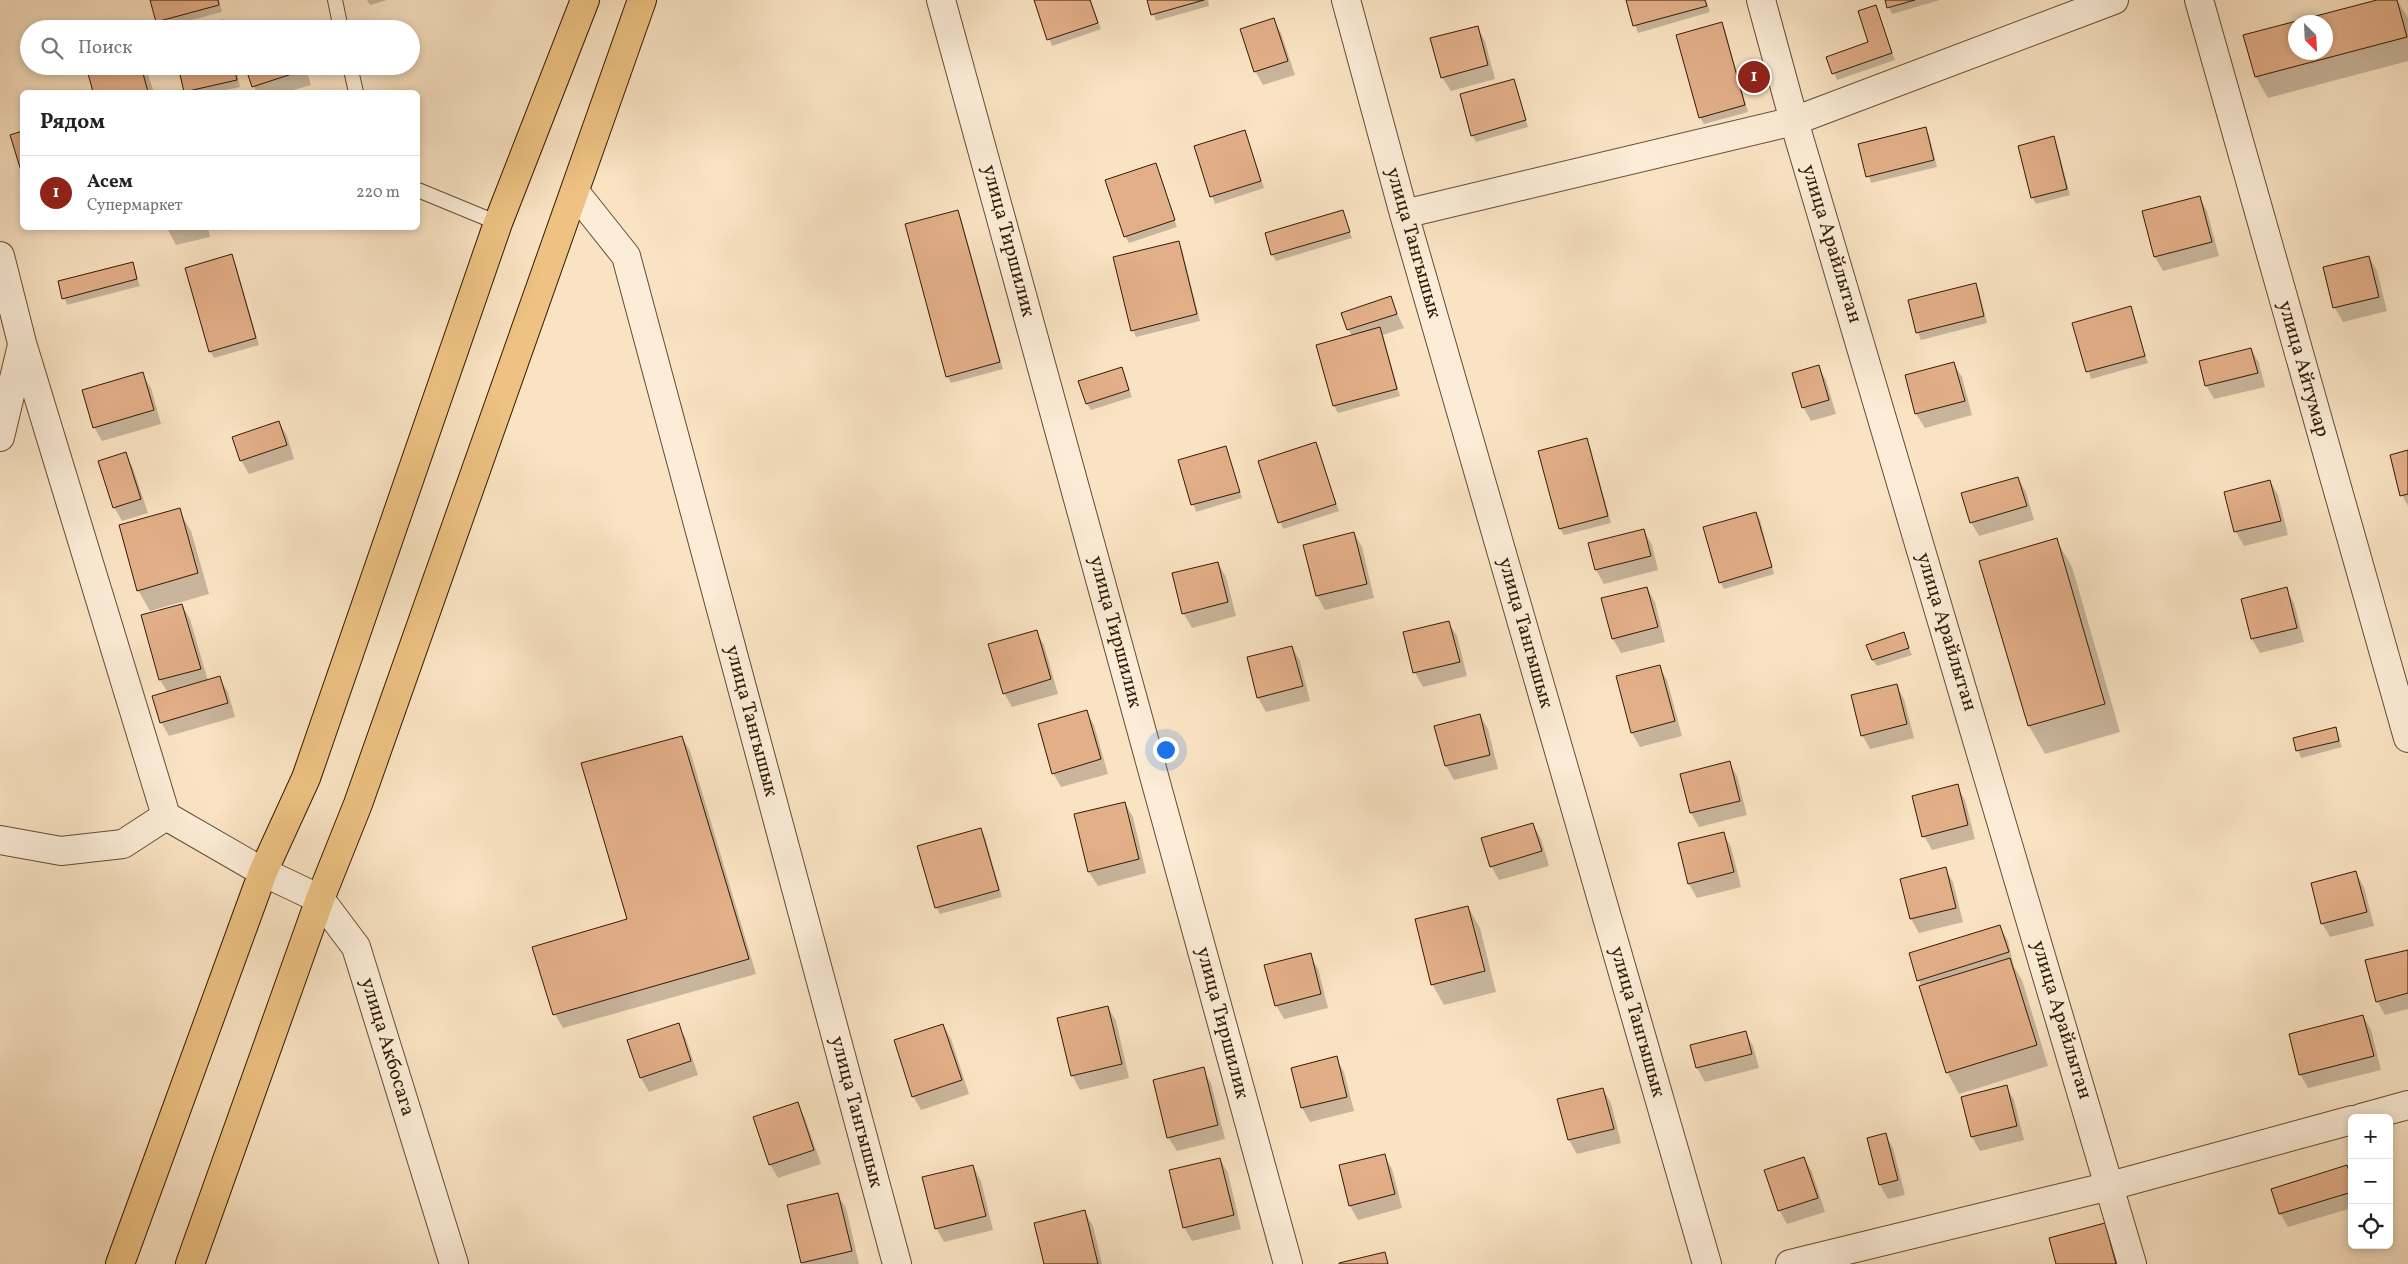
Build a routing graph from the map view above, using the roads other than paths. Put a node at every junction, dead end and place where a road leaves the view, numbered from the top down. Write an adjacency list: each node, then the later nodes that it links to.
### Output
1 (334, 0): 9 (lane)
2 (585, 0): 16 (highway)
3 (642, 0): 14 (highway)
4 (941, 0): 33 (street, улица Тиршилик)
5 (1346, 0): 15 (street, улица Тангышык)
6 (1761, 0): 12 (street, улица Арайлытан)
7 (2114, 0): 12 (street)
8 (2199, 0): 20 (street, улица Айтумар)
9 (339, 20)
10 (352, 75): 11 (lane)
11 (356, 90)
12 (1794, 121): 15 (street); 28 (street, улица Арайлытан)
13 (420, 191): 16 (lane)
14 (575, 192): 24 (highway); 32 (street, улица Тангышык)
15 (1404, 214): 34 (street, улица Тангышык)
16 (498, 223): 23 (highway)
17 (0, 256): 18 (street)
18 (22, 343): 19 (street); 21 (street)
19 (0, 437)
20 (2408, 738)
21 (166, 816): 22 (street); 23 (street, улица Акбосага)
22 (0, 840)
23 (263, 872): 24 (street, улица Акбосага); 29 (highway)
24 (320, 899): 30 (highway); 31 (street, улица Акбосага)
25 (2408, 1105): 26 (street)
26 (2376, 1114)
27 (2348, 1121): 28 (street)
28 (2110, 1186): 35 (street); 36 (street, улица Арайлытан)
29 (120, 1264)
30 (190, 1264)
31 (454, 1264)
32 (897, 1264)
33 (1288, 1264)
34 (1707, 1264)
35 (1790, 1264)
36 (2132, 1264)

